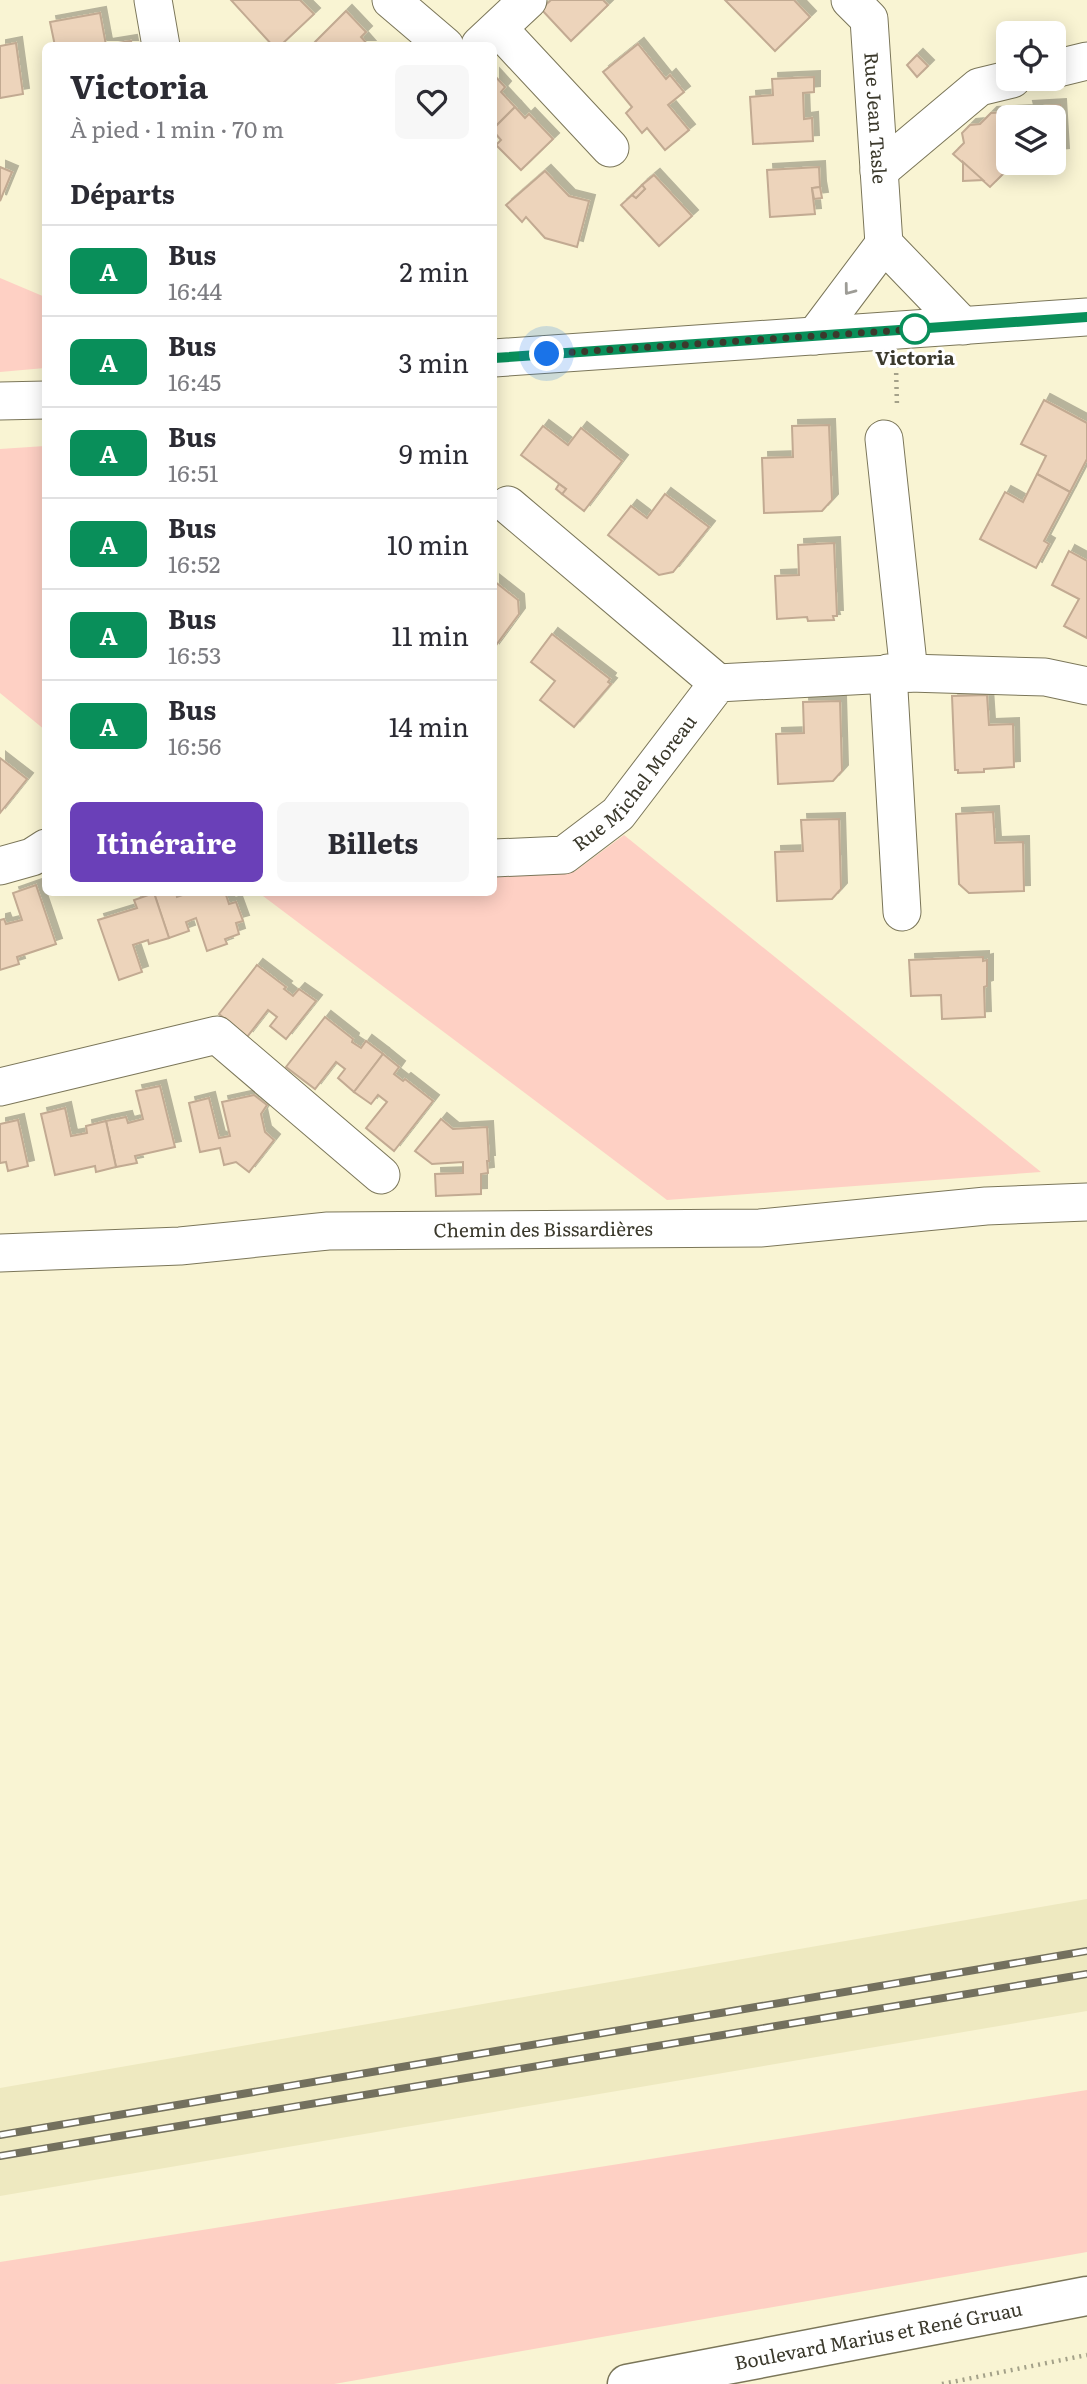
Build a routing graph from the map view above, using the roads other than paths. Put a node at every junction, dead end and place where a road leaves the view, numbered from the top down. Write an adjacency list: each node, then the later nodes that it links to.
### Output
1 (153, 0): 6 (street)
2 (391, 0): 7 (street)
3 (528, 0): 5 (street)
4 (850, 0): 13 (street, Rue Jean Tasle)
5 (489, 37)
6 (160, 42)
7 (439, 42)
8 (497, 44): 12 (street)
9 (1087, 61): 10 (street)
10 (1066, 66)
11 (996, 83): 13 (street)
12 (610, 148)
13 (879, 171): 14 (street, Rue Jean Tasle)
14 (884, 244): 16 (street); 17 (street, one-way to 17)
15 (1087, 317): 16 (street)
16 (963, 326): 17 (street)
17 (815, 336): 18 (street)
18 (497, 358)
19 (42, 400): 20 (street)
20 (0, 401)
21 (884, 439): 23 (street)
22 (508, 505): 24 (street)
23 (899, 673): 24 (street); 25 (street); 29 (street)
24 (718, 683): 27 (street, Rue Michel Moreau)
25 (1087, 686)
26 (42, 851): 28 (street)
27 (497, 858)
28 (0, 866)
29 (902, 912)
30 (0, 1087): 31 (street)
31 (381, 1175)
32 (1087, 1202): 33 (street, Chemin des Bissardières)
33 (0, 1253)
34 (1087, 2296): 35 (main road, Boulevard Marius et René Gruau)
35 (626, 2384)

